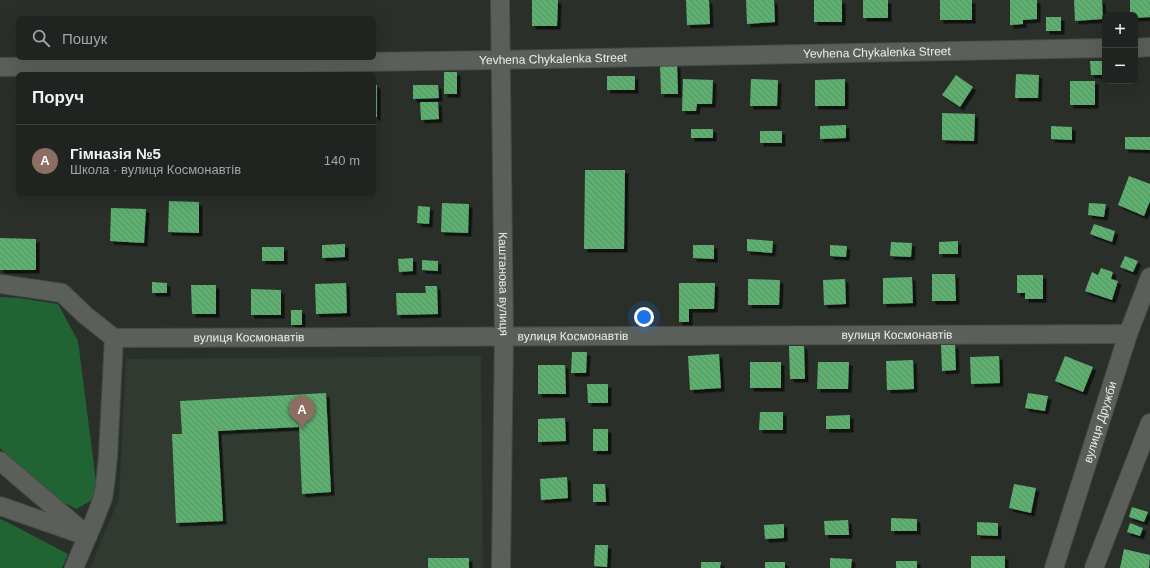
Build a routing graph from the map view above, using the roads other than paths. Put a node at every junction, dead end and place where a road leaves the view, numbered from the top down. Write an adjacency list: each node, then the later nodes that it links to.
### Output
1 (500, 0): 5 (street, Каштанова вулиця)
2 (1150, 47): 4 (street)
3 (1102, 48): 5 (street, Yevhena Chykalenka Street)
4 (1138, 48)
5 (501, 60): 6 (street, Yevhena Chykalenka Street); 10 (street, Каштанова вулиця)
6 (0, 67)
7 (1150, 277): 9 (street, вулиця Дружби)
8 (0, 284): 11 (street)
9 (1128, 334): 10 (street, вулиця Космонавтів); 18 (street, вулиця Дружби)
10 (504, 336): 11 (street, вулиця Космонавтів); 17 (street, Каштанова вулиця)
11 (114, 338): 15 (street)
12 (1150, 423): 19 (street)
13 (0, 461): 15 (street)
14 (0, 506): 15 (street)
15 (88, 536): 16 (street)
16 (74, 568)
17 (501, 568)
18 (1054, 568)
19 (1094, 568)

